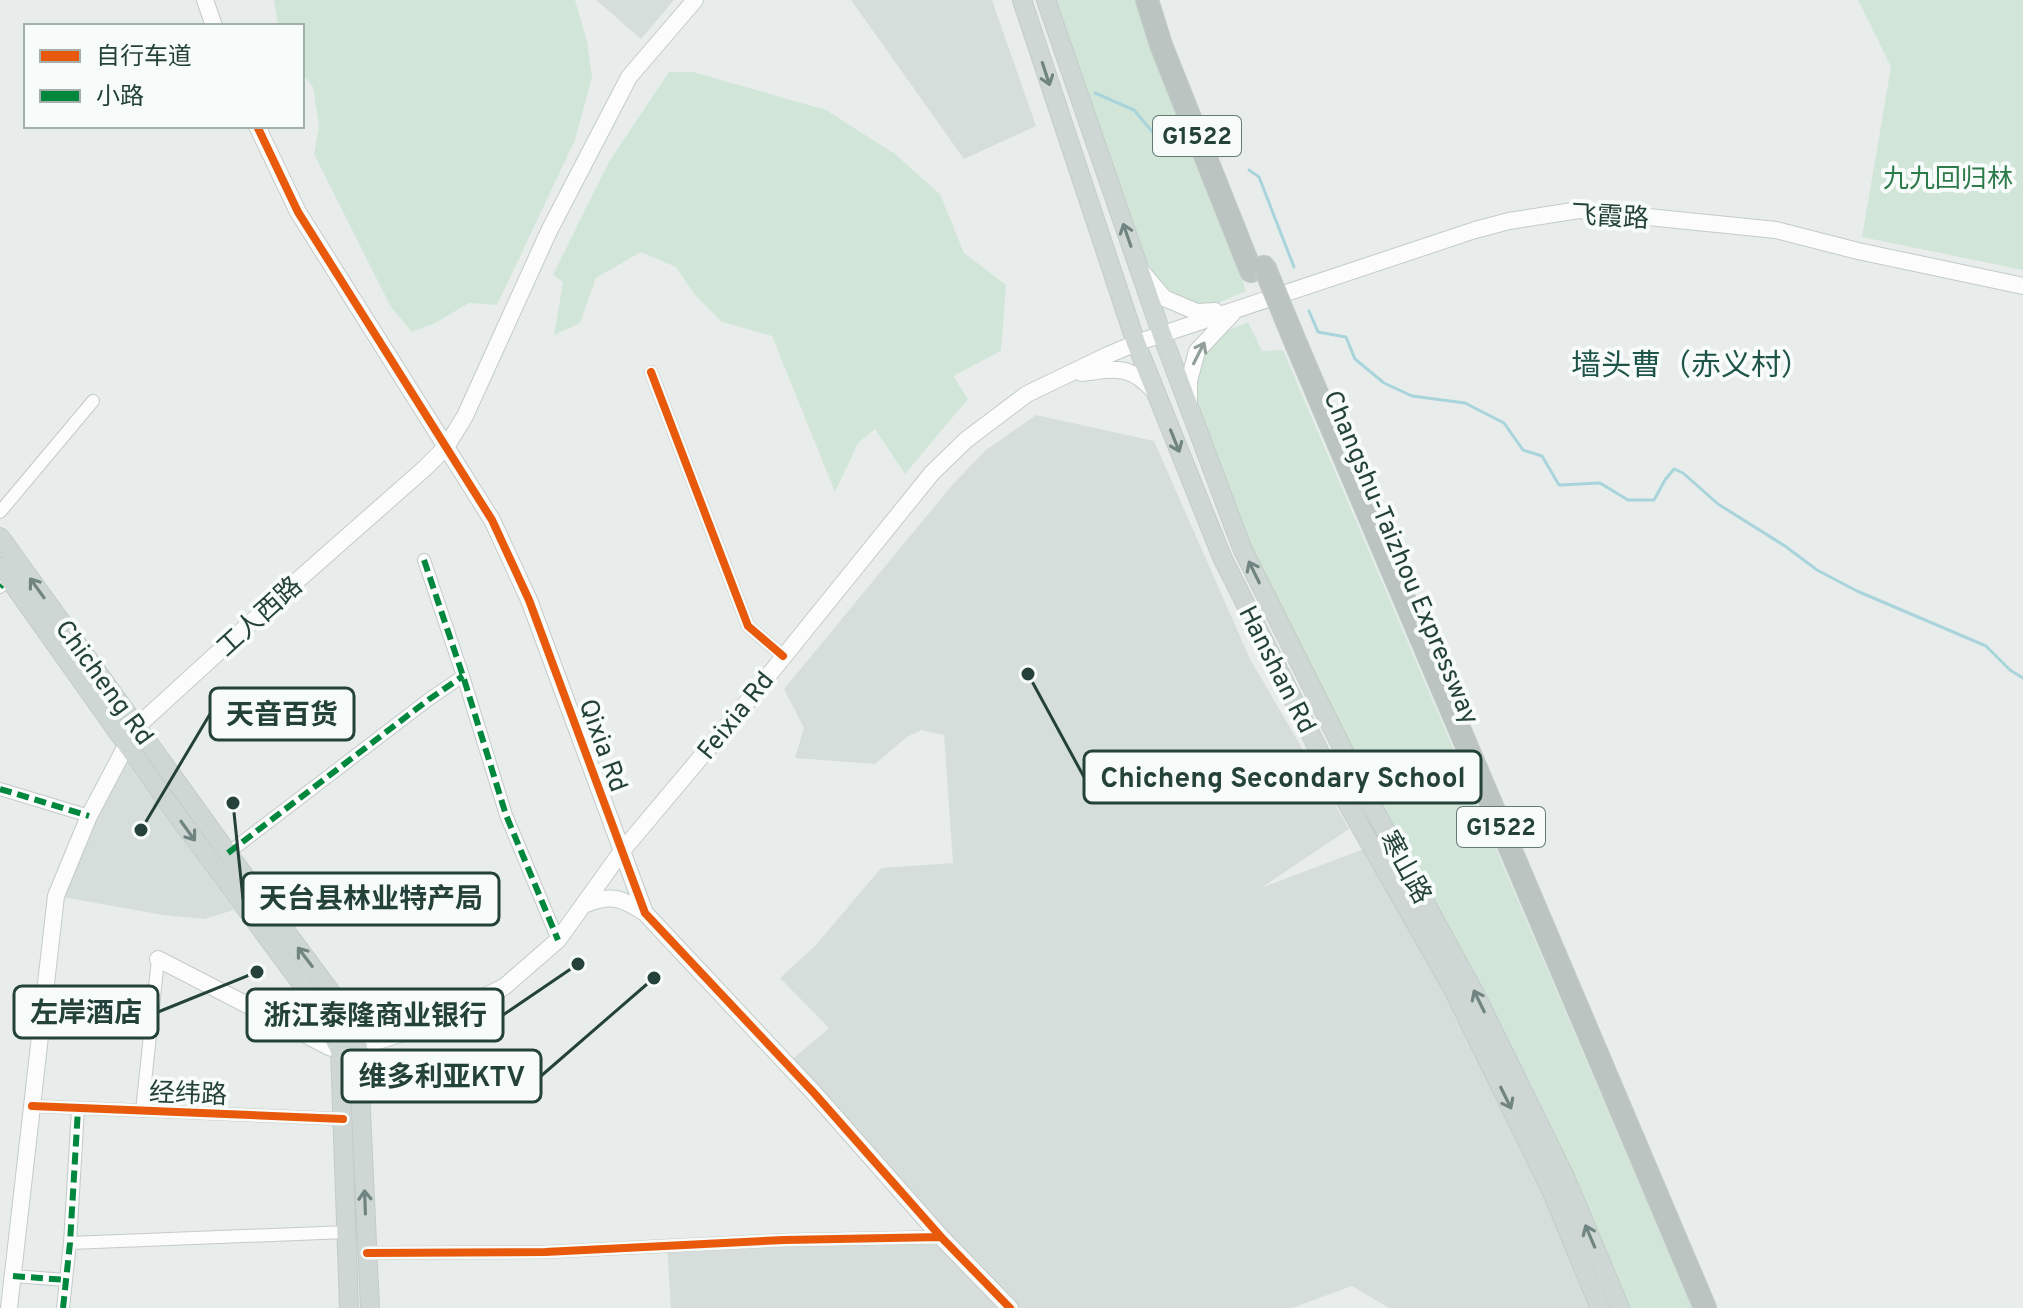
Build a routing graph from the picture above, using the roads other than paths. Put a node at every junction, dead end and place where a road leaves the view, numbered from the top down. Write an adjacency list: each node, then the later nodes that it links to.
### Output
1 (205, 0): 7 (main road)
2 (695, 0): 23 (main road, 工人西路)
3 (1022, 0): 13 (main road, Hanshan Rd, one-way to 13)
4 (1046, 0): 9 (main road, one-way to 4)
5 (1147, 0): 10 (highway, Changshu-Taizhou Expressway / G1522)
6 (1162, 0): 10 (highway, Changshu-Taizhou Expressway / G1522)
7 (213, 24)
8 (258, 128): 23 (main road, Qixia Rd)
9 (1139, 269): 12 (main road); 14 (main road)
10 (1258, 269): 16 (highway, Changshu-Taizhou Expressway / G1522, bridge)
11 (2023, 286): 12 (main road, 飞霞路)
12 (1236, 311): 14 (main road, 飞霞路); 22 (main road, one-way to 12)
13 (1126, 312): 15 (main road, Hanshan Rd); 17 (main road)
14 (1162, 335): 15 (main road, Feixia Rd); 22 (main road, 寒山路)
15 (1136, 343): 17 (main road, Feixia Rd); 20 (main road, Hanshan Rd)
16 (1290, 348): 59 (highway, Changshu-Taizhou Expressway / G1522); 60 (highway, Changshu-Taizhou Expressway / G1522)
17 (1108, 355): 19 (main road, Feixia Rd)
18 (651, 372): 28 (street)
19 (1065, 375): 20 (main road); 28 (main road, Feixia Rd)
20 (1156, 394): 57 (main road, Hanshan Rd, one-way to 57)
21 (93, 401): 24 (street)
22 (1189, 409): 58 (main road, 寒山路, one-way to 22)
23 (446, 447): 30 (main road, 工人西路); 34 (main road, Qixia Rd)
24 (0, 512)
25 (0, 537): 30 (main road, Chicheng Rd, one-way to 25)
26 (424, 560): 29 (street)
27 (0, 566): 31 (main road, Chicheng Rd)
28 (783, 656): 34 (main road, Feixia Rd)
29 (463, 676): 35 (street); 39 (street)
30 (138, 727): 31 (main road, 工人西路); 35 (main road, Chicheng Rd)
31 (127, 744): 33 (main road, 工人西路); 37 (main road, Chicheng Rd, one-way to 37)
32 (0, 789): 33 (street)
33 (89, 816): 42 (main road, 工人西路)
34 (622, 851): 36 (main road, Feixia Rd); 38 (main road, Qixia Rd)
35 (228, 853): 37 (main road, Chicheng Rd)
36 (586, 904): 38 (main road); 39 (main road, Feixia Rd)
37 (257, 908): 41 (main road, Chicheng Rd)
38 (645, 913): 47 (main road, Qixia Rd)
39 (558, 940): 41 (main road, Feixia Rd)
40 (158, 959): 41 (main road); 44 (street)
41 (349, 1049): 45 (main road, Chicheng Rd); 49 (main road, Chicheng Rd, one-way to 41)
42 (32, 1106): 43 (street, 经纬路); 50 (main road, 工人西路)
43 (78, 1109): 44 (street, 经纬路); 48 (street)
44 (142, 1111): 45 (street, 经纬路)
45 (343, 1119): 46 (main road, Chicheng Rd)
46 (347, 1232): 48 (street); 54 (main road, Chicheng Rd)
47 (941, 1237): 49 (street); 56 (main road, Qixia Rd)
48 (70, 1243): 51 (street)
49 (367, 1253): 55 (main road, Chicheng Rd)
50 (13, 1276): 51 (street); 52 (main road, 工人西路)
51 (66, 1280): 53 (street)
52 (9, 1308)
53 (63, 1308)
54 (349, 1308)
55 (370, 1308)
56 (1010, 1308)
57 (1600, 1308)
58 (1620, 1308)
59 (1692, 1308)
60 (1705, 1308)

